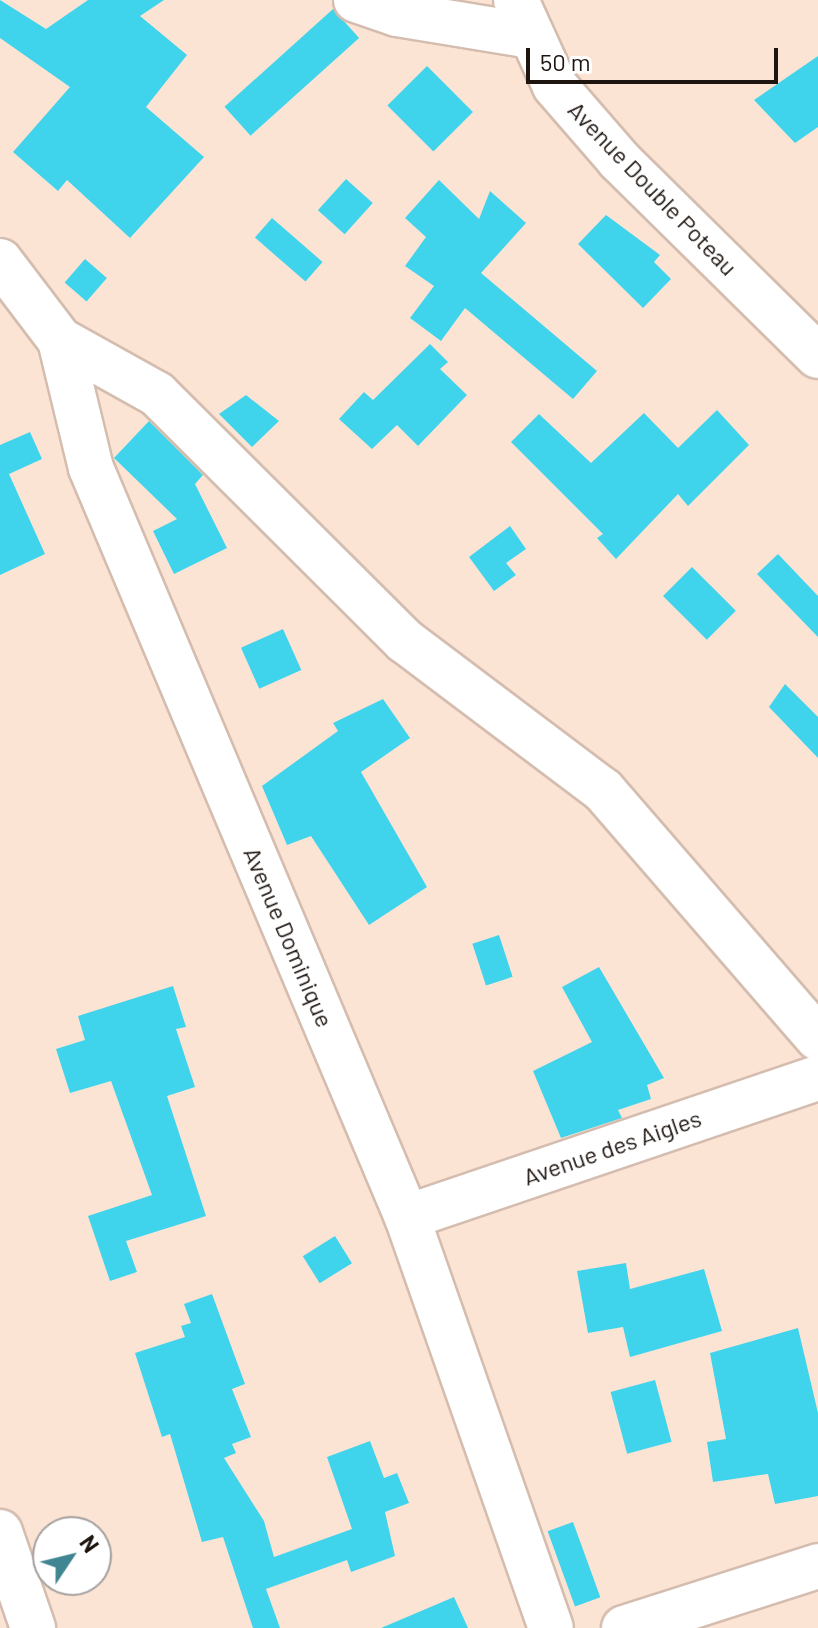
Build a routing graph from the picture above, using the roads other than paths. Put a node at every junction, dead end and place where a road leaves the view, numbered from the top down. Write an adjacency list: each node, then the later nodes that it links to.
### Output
1 (356, 0): 2 (street)
2 (523, 18): 5 (street, Avenue Double Poteau)
3 (0, 261): 4 (street, Avenue Dominique)
4 (60, 340): 6 (street); 8 (street, Avenue Dominique)
5 (818, 356)
6 (818, 1038)
7 (818, 1078): 8 (street, Avenue des Aigles)
8 (407, 1217): 12 (street, Avenue Dominique)
9 (0, 1532): 11 (street)
10 (818, 1566): 13 (street)
11 (33, 1628)
12 (551, 1628)
13 (624, 1628)

